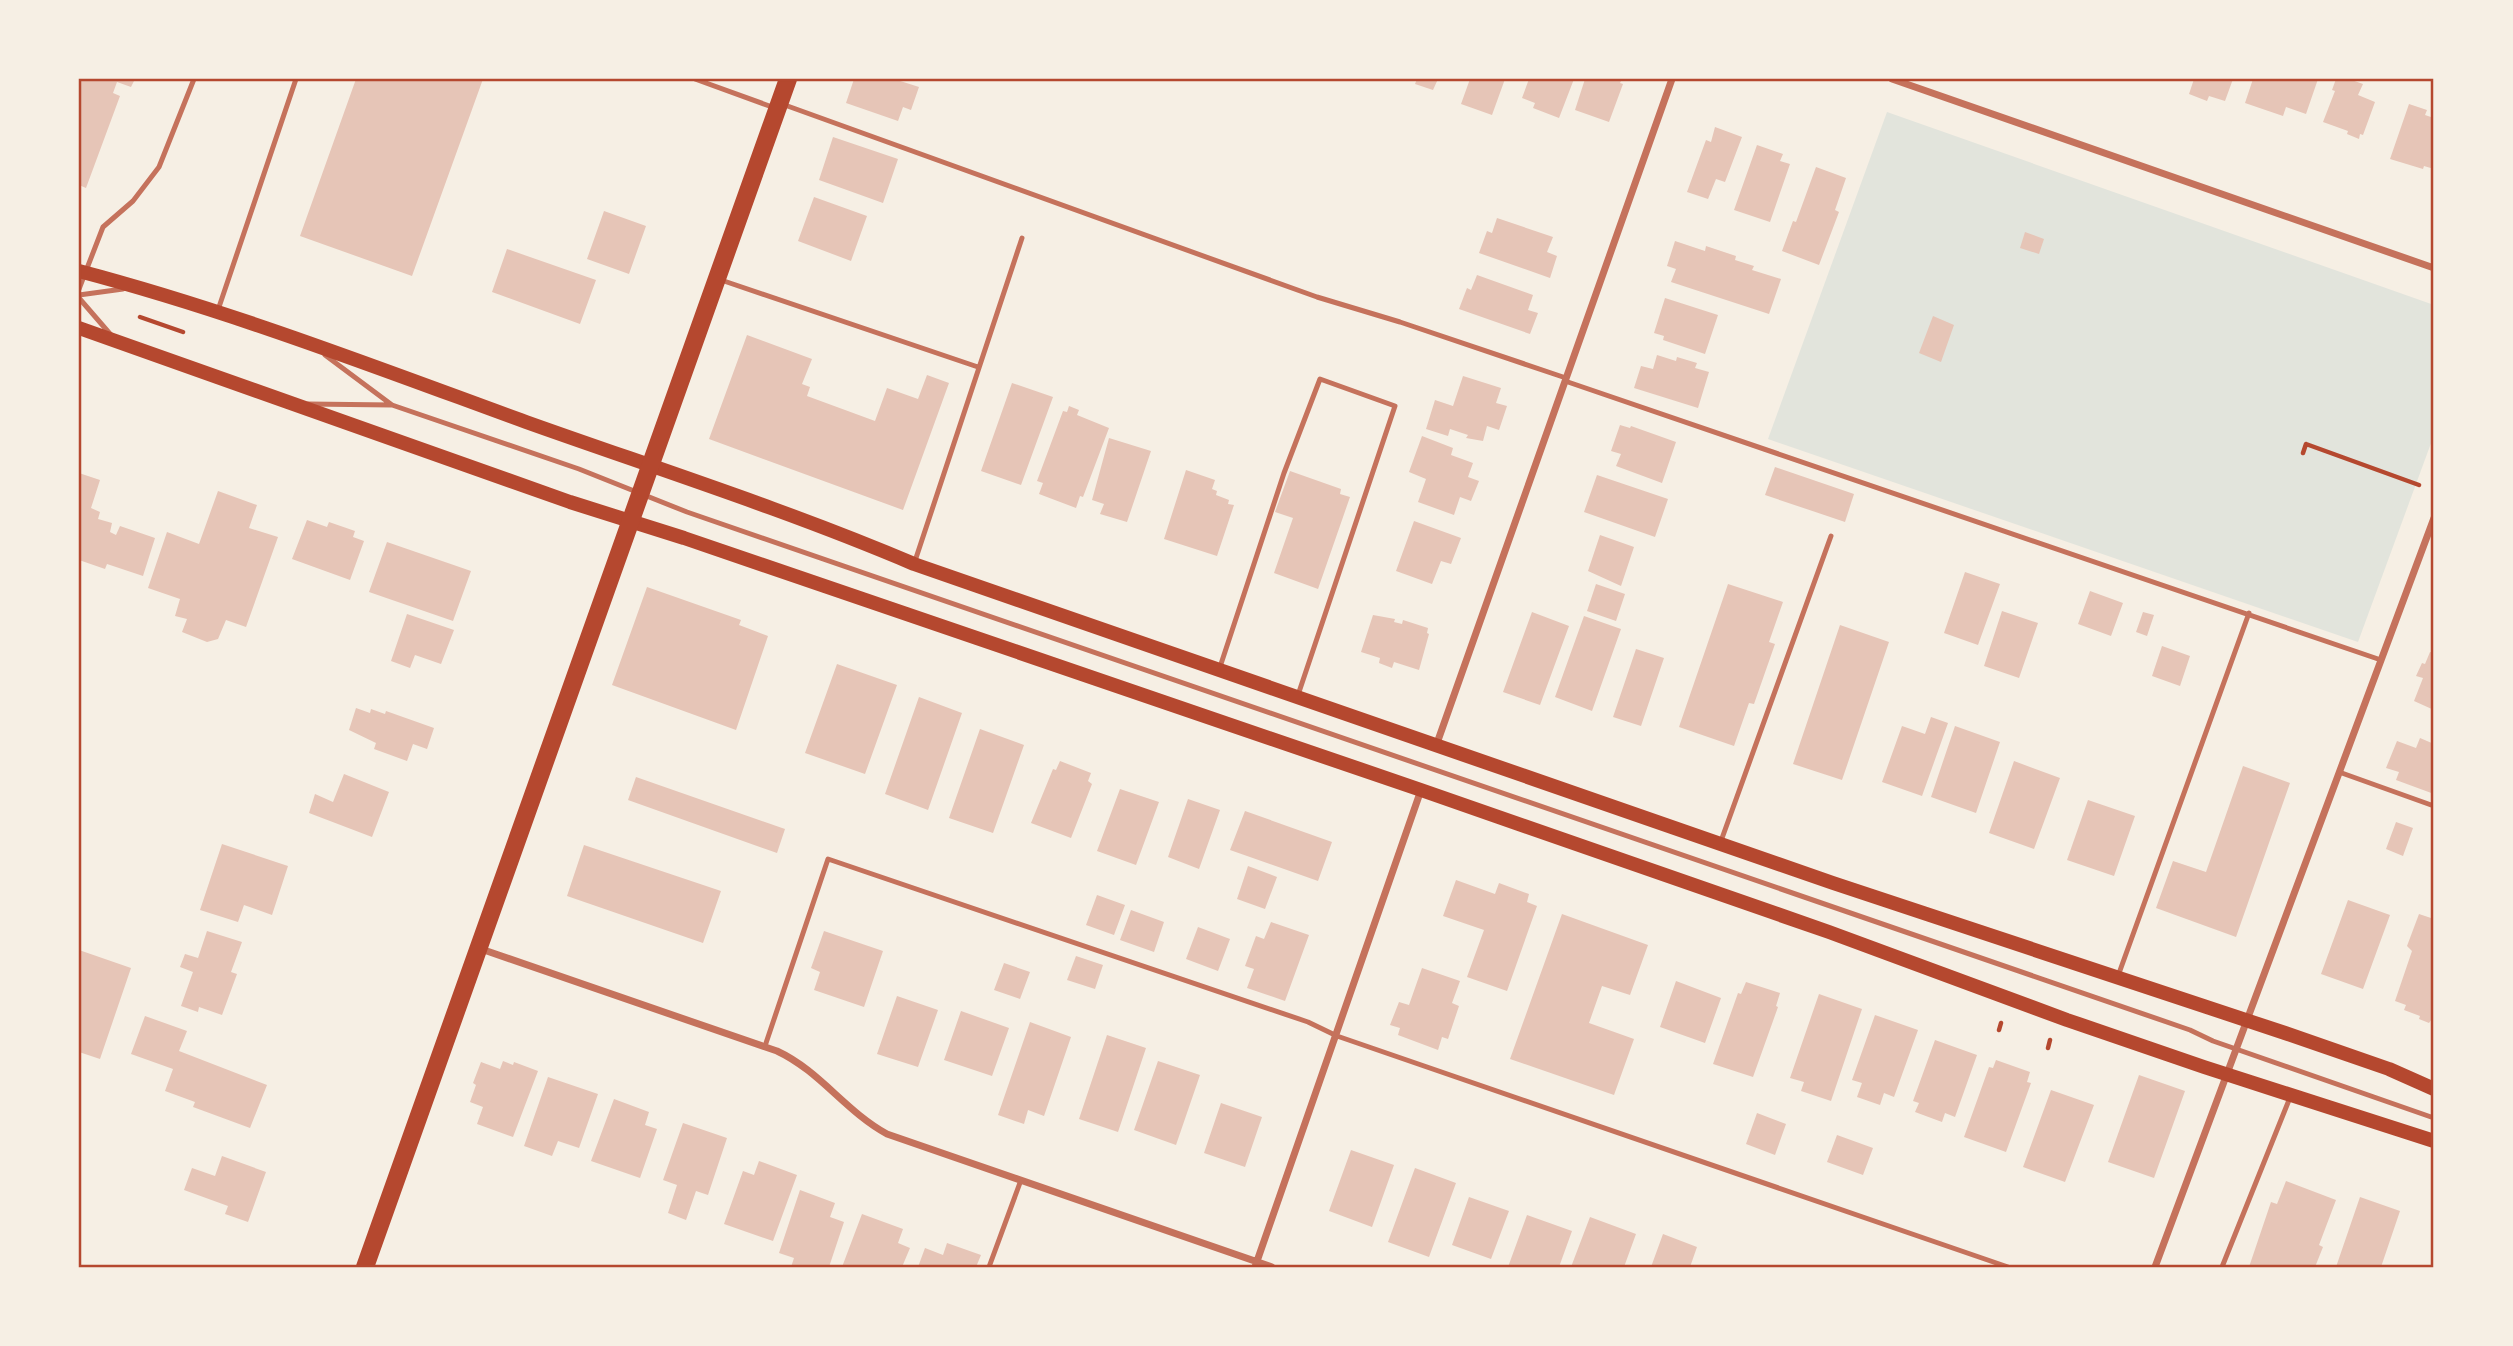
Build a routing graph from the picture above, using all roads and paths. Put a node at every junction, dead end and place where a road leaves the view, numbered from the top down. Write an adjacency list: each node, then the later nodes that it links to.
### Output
1 (194, 79): 10 (lane)
2 (296, 79): 16 (lane)
3 (695, 79): 7 (lane)
4 (788, 79): 7 (main road)
5 (1672, 79): 22 (street)
6 (1892, 79): 9 (street)
7 (779, 106): 11 (main road); 22 (lane)
8 (1021, 238): 21 (lane)
9 (2434, 268)
10 (82, 272): 12 (main road); 13 (lane)
11 (718, 279): 21 (lane); 26 (main road)
12 (137, 287): 14 (lane); 16 (main road)
13 (79, 289)
14 (79, 296): 19 (lane)
15 (144, 310): 18 (path)
16 (218, 310): 20 (main road)
17 (79, 328): 19 (main road)
18 (183, 332)
19 (117, 341): 23 (main road)
20 (311, 345): 24 (lane); 26 (main road)
21 (978, 367): 32 (lane)
22 (1566, 380): 33 (lane); 37 (street)
23 (289, 403): 24 (lane); 30 (main road)
24 (392, 405): 28 (lane)
25 (2302, 453): 27 (path)
26 (651, 467): 28 (main road); 32 (main road)
27 (2419, 485)
28 (641, 494): 30 (main road); 51 (lane)
29 (2434, 519): 34 (street)
30 (631, 522): 39 (main road); 42 (main road)
31 (1830, 536): 41 (lane)
32 (914, 564): 35 (main road)
33 (2249, 613): 34 (lane); 43 (lane)
34 (2381, 660): 38 (street)
35 (1219, 670): 36 (main road); 36 (lane)
36 (1298, 697): 37 (main road)
37 (1436, 746): 41 (main road)
38 (2340, 772): 40 (lane); 44 (street)
39 (1421, 790): 47 (street); 52 (main road)
40 (2434, 806)
41 (1720, 844): 43 (main road)
42 (477, 947): 49 (street); 59 (main road)
43 (2117, 978): 44 (main road)
44 (2248, 1020): 51 (street); 53 (main road)
45 (2001, 1023): 46 (path)
46 (1999, 1030)
47 (1337, 1035): 49 (lane); 58 (street); 62 (lane)
48 (2050, 1040): 50 (path)
49 (765, 1046): 57 (street)
50 (2048, 1048)
51 (2237, 1049): 52 (street); 55 (lane)
52 (2227, 1074): 54 (main road); 63 (street)
53 (2434, 1089)
54 (2291, 1095): 56 (main road); 64 (lane)
55 (2434, 1118)
56 (2434, 1141)
57 (1021, 1180): 58 (street); 60 (lane)
58 (1256, 1265): 61 (street)
59 (365, 1267)
60 (989, 1267)
61 (1272, 1267)
62 (2008, 1267)
63 (2155, 1267)
64 (2222, 1267)

